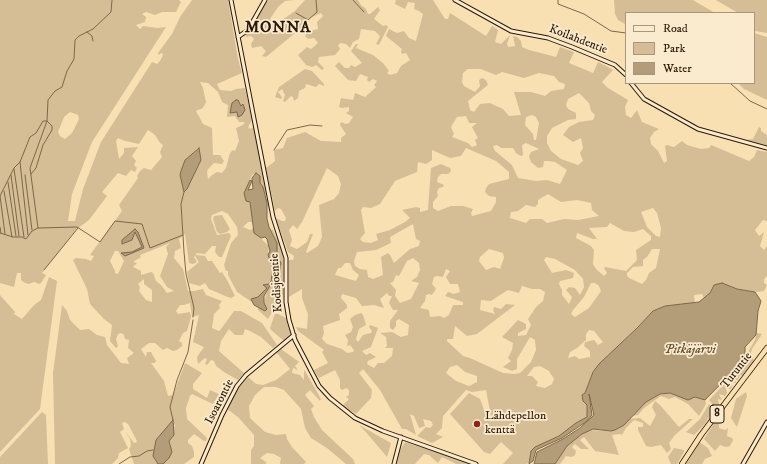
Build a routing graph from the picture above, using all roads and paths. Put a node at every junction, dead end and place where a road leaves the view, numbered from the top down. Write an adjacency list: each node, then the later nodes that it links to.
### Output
1 (231, 0): 4 (street, Kodisjoentie)
2 (265, 0): 4 (street)
3 (455, 0): 5 (street, Koilahdentie)
4 (238, 37): 8 (street, Kodisjoentie)
5 (625, 74)
6 (632, 84): 7 (street)
7 (767, 148)
8 (294, 335): 9 (street, Kodisjoentie); 10 (street, Isoarontie)
9 (295, 340): 10 (street); 13 (street, Kodisjoentie)
10 (284, 342): 14 (street, Isoarontie)
11 (767, 348): 17 (highway, Turuntie / 8)
12 (767, 422): 18 (street)
13 (401, 437): 15 (street); 16 (street, Kodisjoentie)
14 (201, 464)
15 (394, 464)
16 (476, 464)
17 (682, 464)
18 (743, 464)

